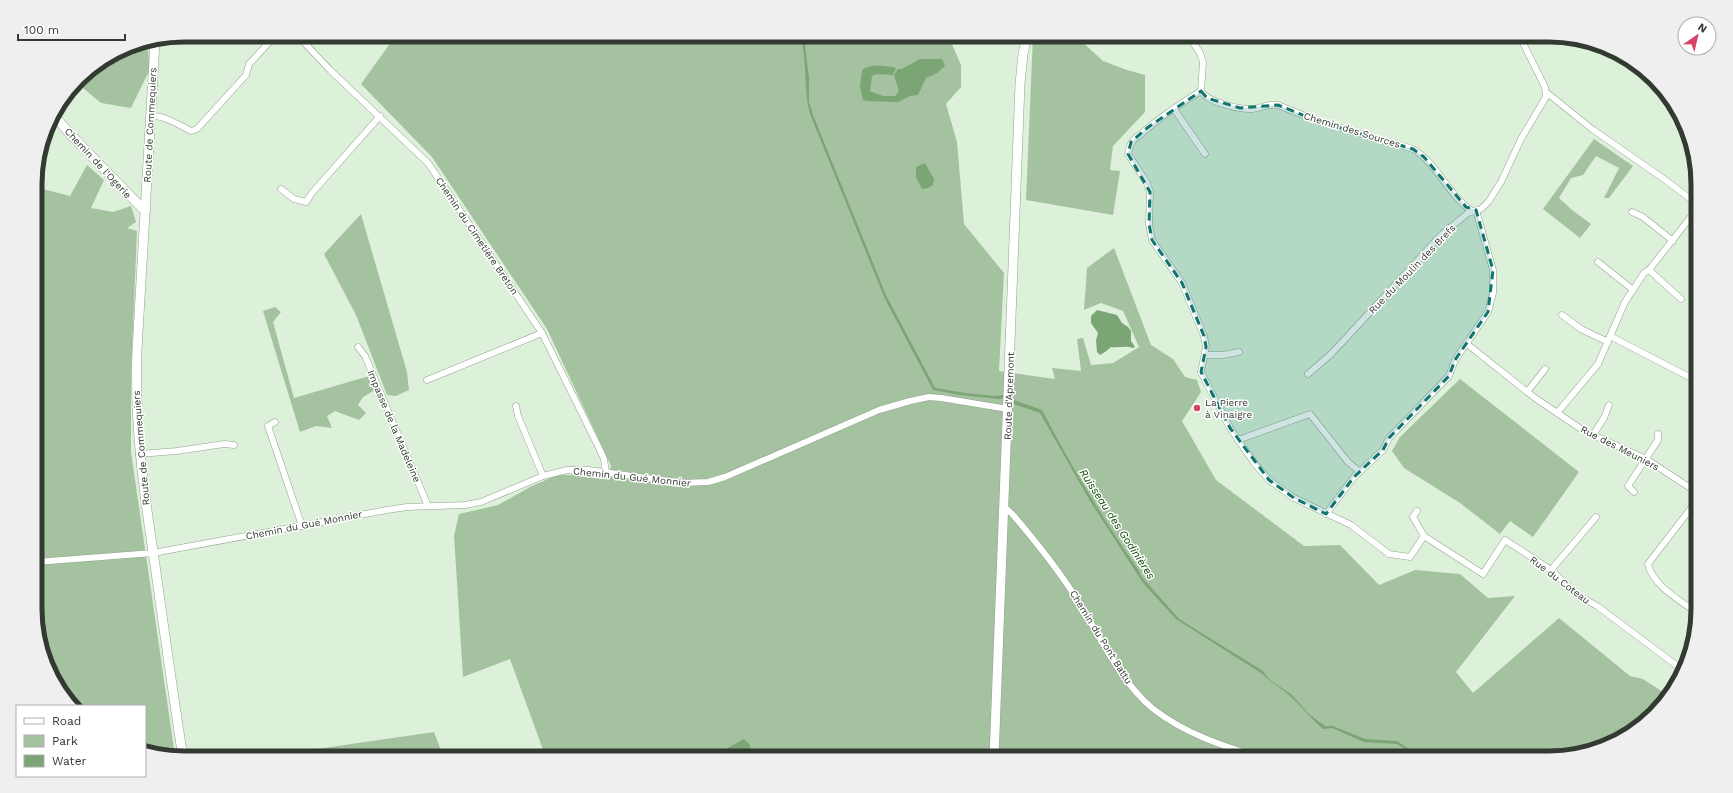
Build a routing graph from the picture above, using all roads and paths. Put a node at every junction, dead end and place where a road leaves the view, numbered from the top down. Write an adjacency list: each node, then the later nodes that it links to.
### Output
1 (270, 42): 10 (street)
2 (304, 42): 11 (street, Chemin du Cimetière Breton)
3 (1026, 42): 40 (street, Route d'Apremont)
4 (1193, 42): 7 (street)
5 (1522, 42): 8 (street)
6 (155, 45): 10 (street, Route de Commequiers)
7 (1201, 91): 9 (street); 17 (street, Chemin des Sources)
8 (1546, 92): 15 (street); 17 (street, Rue du Moulin des Brefs)
9 (1174, 109): 13 (street); 32 (street)
10 (151, 116): 16 (street, Route de Commequiers)
11 (380, 116): 14 (street); 26 (street, Chemin du Cimetière Breton)
12 (58, 119): 16 (street, Chemin de l'Ogerie)
13 (1205, 154)
14 (281, 189)
15 (1691, 199)
16 (146, 210): 47 (street, Route de Commequiers)
17 (1474, 210): 29 (street); 34 (street, Rue du Moulin des Brefs)
18 (1632, 212): 20 (street)
19 (1691, 217): 20 (street)
20 (1673, 241): 22 (street)
21 (1598, 262): 23 (street)
22 (1649, 270): 23 (street); 24 (street)
23 (1632, 289): 27 (street)
24 (1681, 298)
25 (1562, 315): 28 (street)
26 (542, 333): 36 (street); 50 (street, Chemin du Cimetière Breton)
27 (1610, 336): 28 (street); 35 (street)
28 (1608, 342): 41 (street)
29 (1467, 344): 37 (street, Rue des Meuniers); 49 (street)
30 (358, 347): 54 (street, Impasse de la Madeleine)
31 (1239, 352): 32 (street)
32 (1205, 355): 45 (street)
33 (1545, 369): 37 (street)
34 (1308, 374)
35 (1691, 378)
36 (427, 380)
37 (1527, 392): 41 (street, Rue des Meuniers)
38 (1609, 405): 44 (street)
39 (516, 406): 51 (street)
40 (1008, 409): 50 (street, Chemin du Gué Monnier); 56 (street, Route d'Apremont)
41 (1557, 413): 44 (street, Rue des Meuniers)
42 (275, 422): 60 (street)
43 (1658, 434): 48 (street)
44 (1593, 435): 48 (street, Rue des Meuniers)
45 (1238, 440): 49 (street); 58 (street)
46 (234, 445): 47 (street)
47 (139, 454): 62 (street, Route de Commequiers)
48 (1646, 460): 52 (street, Rue des Meuniers); 53 (street)
49 (1359, 471): 58 (street)
50 (606, 473): 51 (street, Chemin du Gué Monnier)
51 (543, 476): 54 (street, Chemin du Gué Monnier)
52 (1691, 489)
53 (1634, 492)
54 (428, 506): 60 (street, Chemin du Gué Monnier)
55 (1691, 507): 65 (street)
56 (1004, 509): 68 (street, Route d'Apremont); 69 (street, Chemin du Pont Battu)
57 (1417, 511): 61 (street, Rue du Coteau)
58 (1326, 514): 61 (street)
59 (1596, 517): 64 (street)
60 (302, 526): 62 (street, Chemin du Gué Monnier)
61 (1424, 536): 64 (street, Rue du Coteau)
62 (153, 553): 63 (street, Chemin du Gué Monnier); 67 (street, Route de Commequiers)
63 (42, 562)
64 (1551, 570): 66 (street, Rue du Coteau)
65 (1691, 608)
66 (1678, 667)
67 (181, 751)
68 (994, 751)
69 (1242, 751)

